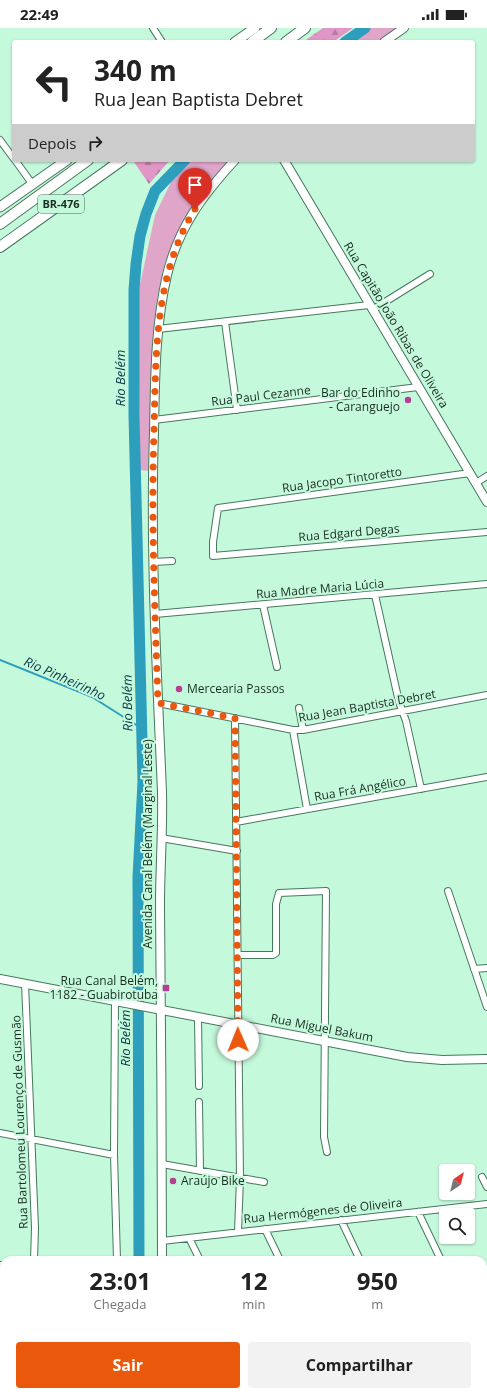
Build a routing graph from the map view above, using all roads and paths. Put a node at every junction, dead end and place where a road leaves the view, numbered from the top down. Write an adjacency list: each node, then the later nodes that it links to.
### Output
1 (153, 28): 6 (street)
2 (255, 28): 7 (main road)
3 (271, 28): 8 (highway)
4 (305, 28): 9 (highway)
5 (404, 28): 10 (street)
6 (161, 40)
7 (238, 40)
8 (255, 40)
9 (289, 40)
10 (387, 40)
11 (0, 140): 12 (street)
12 (12, 157)
13 (16, 162): 19 (street)
14 (65, 162): 19 (main road)
15 (85, 162): 21 (highway, BR-476)
16 (119, 162): 22 (highway, BR-476)
17 (232, 162): 26 (street, Avenida Canal Belém (Marginal Leste))
18 (285, 162): 24 (street, Rua Capitão João Ribas de Oliveira)
19 (33, 185): 20 (main road)
20 (0, 207)
21 (0, 224)
22 (0, 247)
23 (430, 274): 24 (street)
24 (371, 308): 25 (street); 27 (street, Rua Capitão João Ribas de Oliveira)
25 (225, 322): 26 (street); 28 (street)
26 (158, 329): 29 (street, Avenida Canal Belém (Marginal Leste))
27 (418, 387): 28 (street, Rua Paul Cezanne); 30 (street, Rua Capitão João Ribas de Oliveira)
28 (237, 410): 29 (street, Rua Paul Cezanne)
29 (154, 420): 37 (street, Avenida Canal Belém (Marginal Leste))
30 (470, 473): 32 (street, Rua Capitão João Ribas de Oliveira); 35 (street, Rua Jacopo Tintoretto)
31 (487, 476): 32 (street)
32 (476, 483): 33 (street, Rua Capitão João Ribas de Oliveira)
33 (487, 502)
34 (487, 532): 35 (street, Rua Edgard Degas)
35 (213, 556)
36 (172, 561): 37 (street)
37 (153, 562): 41 (street, Avenida Canal Belém (Marginal Leste))
38 (487, 584): 39 (street, Rua Madre Maria Lúcia)
39 (375, 595): 40 (street, Rua Madre Maria Lúcia); 46 (street)
40 (263, 605): 41 (street, Rua Madre Maria Lúcia); 42 (street)
41 (155, 614): 44 (street, Avenida Canal Belém (Marginal Leste))
42 (276, 667)
43 (487, 695): 46 (street, Rua Jean Baptista Debret)
44 (158, 703): 47 (street, Rua Jean Baptista Debret); 54 (street, Avenida Canal Belém (Marginal Leste))
45 (299, 708): 49 (street)
46 (402, 711): 49 (street, Rua Jean Baptista Debret); 51 (street)
47 (235, 718): 48 (street, Rua Jean Baptista Debret); 53 (street)
48 (293, 730): 49 (street, Rua Jean Baptista Debret); 52 (street)
49 (303, 730)
50 (487, 777): 51 (street, Rua Frá Angélico)
51 (421, 789): 52 (street, Rua Frá Angélico)
52 (308, 809): 53 (street, Rua Frá Angélico)
53 (236, 822): 55 (street)
54 (161, 838): 55 (street); 64 (street, Avenida Canal Belém (Marginal Leste))
55 (236, 851): 57 (street)
56 (448, 891): 59 (street)
57 (238, 955): 66 (street); 67 (street)
58 (487, 968): 59 (street)
59 (474, 969): 63 (street)
60 (0, 979): 61 (street, Rua Miguel Bakum)
61 (25, 983): 62 (street, Rua Miguel Bakum); 72 (street, Rua Bartolomeu Lourenço de Gusmão)
62 (119, 1001): 64 (street, Rua Miguel Bakum); 74 (street)
63 (487, 1007)
64 (158, 1009): 65 (street, Rua Miguel Bakum); 75 (street, Avenida Canal Belém (Marginal Leste))
65 (198, 1016): 66 (street, Rua Miguel Bakum); 69 (street)
66 (238, 1024): 67 (street, Rua Miguel Bakum); 78 (street)
67 (325, 1041): 68 (street, Rua Miguel Bakum); 73 (street)
68 (487, 1059)
69 (199, 1086)
70 (199, 1102): 76 (street)
71 (0, 1133): 72 (street)
72 (31, 1139): 74 (street); 88 (street, Rua Bartolomeu Lourenço de Gusmão)
73 (327, 1152)
74 (114, 1155): 89 (street)
75 (162, 1164): 76 (street); 87 (street, Avenida Canal Belém (Marginal Leste))
76 (200, 1171): 78 (street)
77 (482, 1177): 80 (street)
78 (240, 1178): 79 (street); 85 (street)
79 (264, 1182)
80 (487, 1187)
81 (487, 1204): 82 (street, Rua Hermógenes de Oliveira)
82 (418, 1212): 83 (street, Rua Hermógenes de Oliveira); 94 (street)
83 (341, 1220): 84 (street, Rua Hermógenes de Oliveira); 93 (street)
84 (265, 1229): 85 (street, Rua Hermógenes de Oliveira); 92 (street)
85 (238, 1232): 86 (street, Rua Hermógenes de Oliveira)
86 (190, 1238): 87 (street, Rua Hermógenes de Oliveira); 91 (street)
87 (162, 1241): 90 (street, Avenida Canal Belém (Marginal Leste))
88 (34, 1256)
89 (117, 1256)
90 (162, 1256)
91 (198, 1256)
92 (278, 1256)
93 (358, 1256)
94 (439, 1256)

